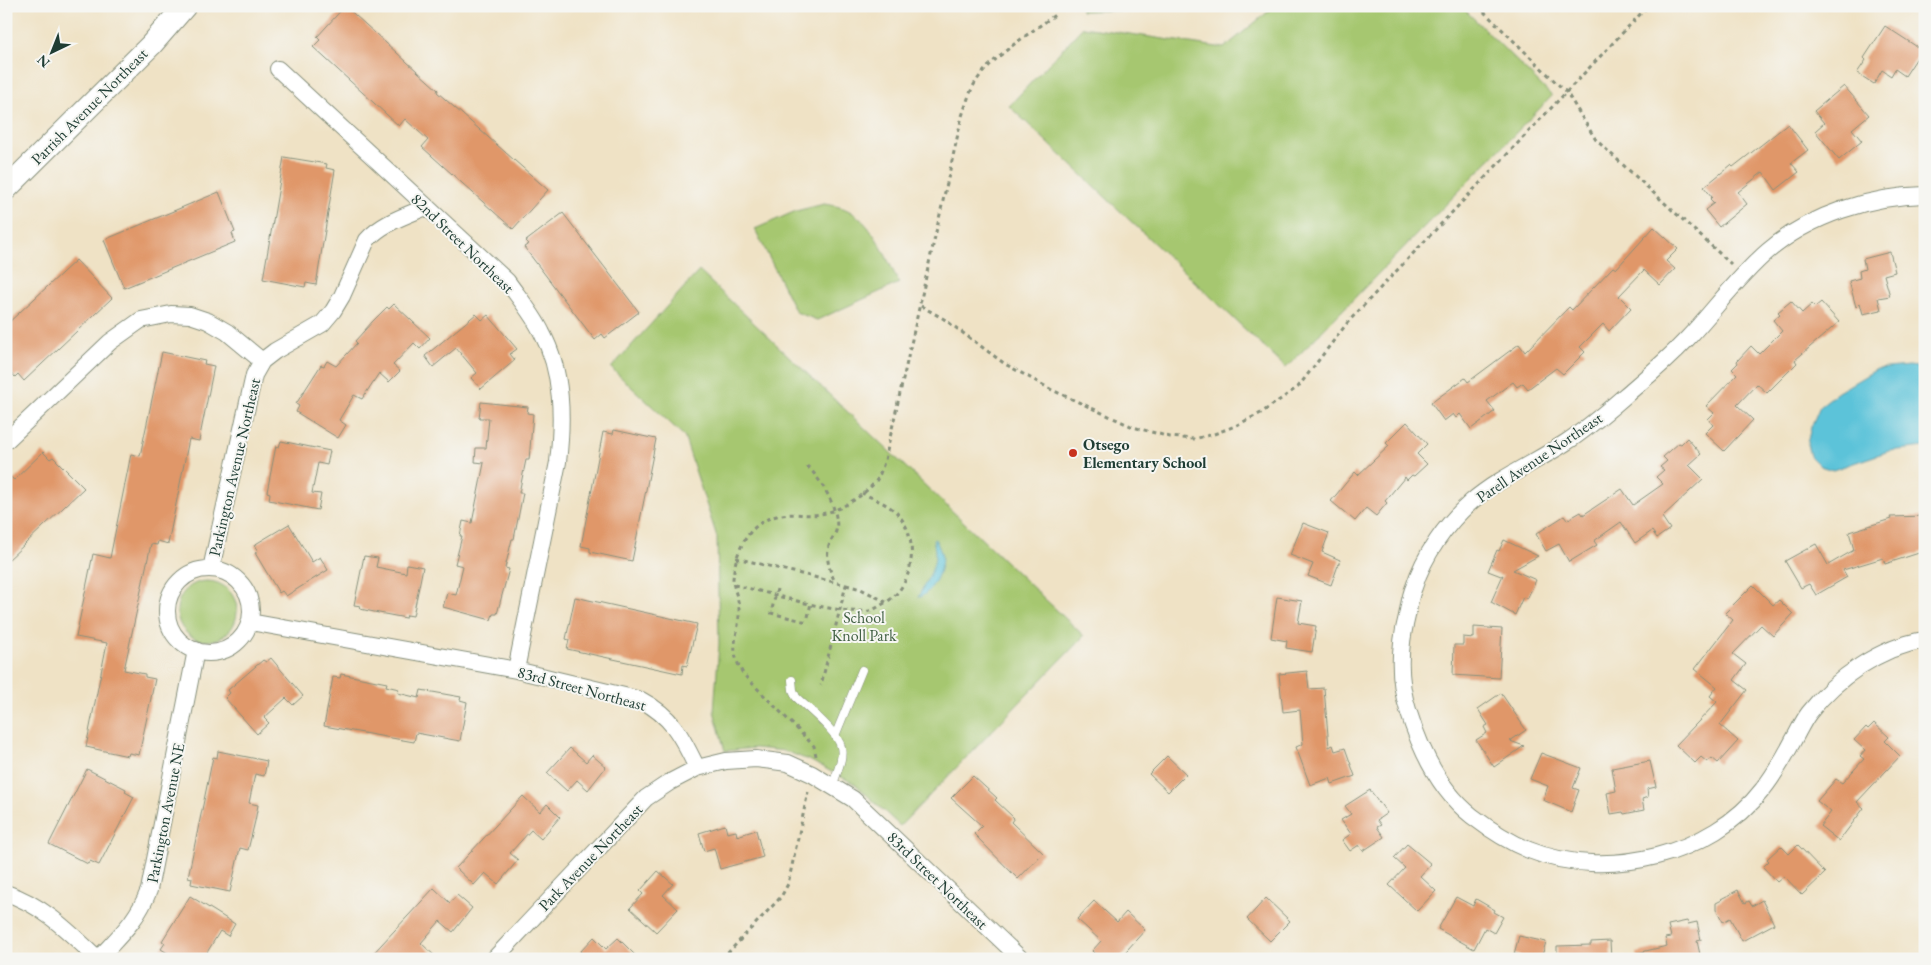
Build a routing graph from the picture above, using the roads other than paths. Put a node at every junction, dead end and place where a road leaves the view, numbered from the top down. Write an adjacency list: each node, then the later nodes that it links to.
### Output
1 (185, 6): 2 (main road, Parrish Avenue Northeast)
2 (151, 44): 4 (main road, Parrish Avenue Northeast); 5 (main road, Parrish Avenue Northeast)
3 (278, 69): 7 (street, 82nd Street Northeast)
4 (6, 174)
5 (6, 189)
6 (1925, 195): 12 (street, Parell Avenue Northeast)
7 (426, 207): 8 (street, Parkington Avenue Northeast); 14 (street, 82nd Street Northeast)
8 (262, 361): 9 (street); 10 (street, Parkington Avenue Northeast)
9 (6, 441)
10 (211, 569): 11 (street); 13 (street)
11 (250, 622): 13 (street); 14 (street, 83rd Street Northeast)
12 (1925, 640)
13 (196, 650): 21 (street, Parkington Avenue NE)
14 (516, 670): 18 (street, 83rd Street Northeast)
15 (862, 670): 17 (lane)
16 (792, 680): 17 (lane)
17 (835, 736): 19 (lane)
18 (697, 768): 19 (street, 83rd Street Northeast); 22 (street, Park Avenue Northeast)
19 (833, 785): 23 (street, 83rd Street Northeast)
20 (6, 893): 21 (street)
21 (98, 959)
22 (494, 959)
23 (1021, 959)

